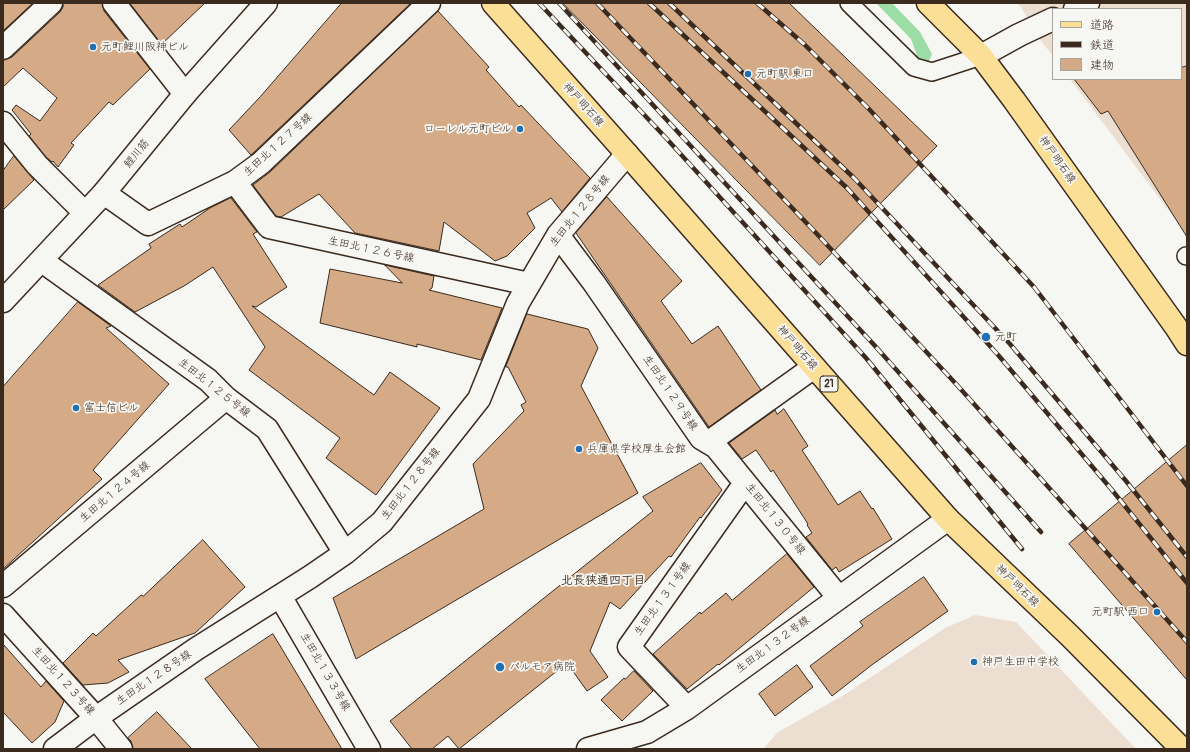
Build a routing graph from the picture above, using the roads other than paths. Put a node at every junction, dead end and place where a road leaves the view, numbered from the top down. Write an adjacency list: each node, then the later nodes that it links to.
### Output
1 (51, 3): 11 (street)
2 (114, 3): 13 (street)
3 (266, 3): 13 (street, 鯉川筋)
4 (429, 3): 16 (street, 生田北１２７号線)
5 (493, 3): 15 (main road, 神戸明石線 / 21)
6 (849, 3): 12 (lane)
7 (928, 3): 12 (main road, 神戸明石線)
8 (1088, 3): 9 (street)
9 (1077, 8)
10 (1052, 19): 12 (street)
11 (3, 48)
12 (980, 56): 23 (main road, 神戸明石線)
13 (186, 94): 17 (street, 鯉川筋)
14 (3, 123): 18 (street)
15 (627, 154): 19 (street, 生田北１２８号線); 24 (main road, 神戸明石線 / 21)
16 (235, 182): 17 (street, 生田北１２７号線); 21 (street, 生田北１２６号線)
17 (104, 193): 18 (street, 鯉川筋)
18 (85, 213): 20 (street, 鯉川筋)
19 (558, 235): 21 (street, 生田北１２８号線); 26 (street, 生田北１２９号線)
20 (42, 261): 22 (street, 鯉川筋); 25 (street, 生田北１２５号線)
21 (529, 284): 29 (street, 生田北１２８号線)
22 (3, 301)
23 (1183, 337)
24 (814, 367): 26 (street); 28 (main road, 神戸明石線 / 21)
25 (226, 398): 29 (street, 生田北１２５号線); 30 (street, 生田北１２４号線)
26 (709, 442): 27 (street, 生田北１３０号線)
27 (745, 484): 32 (street, 生田北１３０号線); 34 (street, 生田北１３１号線)
28 (948, 520): 32 (street, 生田北１３２号線); 40 (main road, 神戸明石線 / 21)
29 (345, 553): 31 (street, 生田北１２８号線)
30 (3, 586)
31 (280, 596): 35 (street, 生田北１２８号線); 38 (street, 生田北１３３号線)
32 (839, 598): 34 (street, 生田北１３２号線)
33 (3, 615): 35 (street, 生田北１２３号線)
34 (687, 708): 39 (street, 生田北１３２号線)
35 (96, 718): 36 (street, 生田北１２８号線); 37 (street, 生田北１２３号線)
36 (55, 749)
37 (121, 749)
38 (369, 749)
39 (588, 749)
40 (1182, 749)

